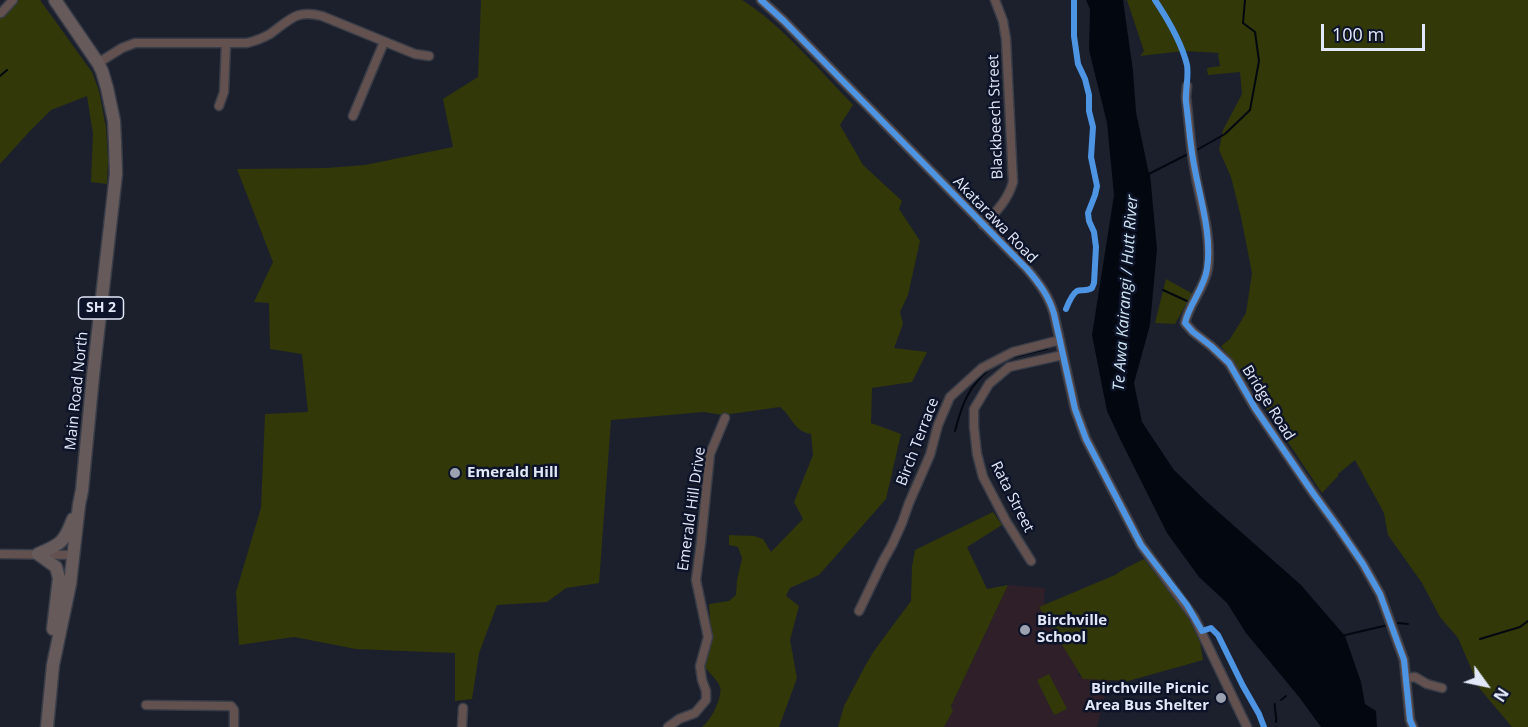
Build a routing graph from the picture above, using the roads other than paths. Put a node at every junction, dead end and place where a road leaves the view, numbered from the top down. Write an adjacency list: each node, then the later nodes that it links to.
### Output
1 (13, 0): 5 (street)
2 (55, 0): 9 (highway, Main Road North / SH 2)
3 (761, 0): 13 (street, Akatarawa Road)
4 (995, 0): 13 (street, Blackbeech Street)
5 (1, 13)
6 (384, 42): 7 (street); 8 (street); 12 (street)
7 (226, 43): 9 (street); 11 (street)
8 (429, 56)
9 (98, 63): 17 (highway, Main Road North / SH 2)
10 (1187, 86): 24 (street, Bridge Road)
11 (219, 106)
12 (353, 116)
13 (983, 225): 14 (street, Akatarawa Road)
14 (1060, 340): 15 (street, Akatarawa Road); 22 (street, Birch Terrace)
15 (1063, 355): 21 (street, Rata Street); 32 (street, Akatarawa Road)
16 (725, 418): 31 (street, Emerald Hill Drive)
17 (79, 505): 19 (highway); 20 (highway, Main Road North / SH 2)
18 (0, 554): 19 (street)
19 (38, 554): 20 (street); 23 (highway)
20 (73, 555): 23 (highway, Main Road North / SH 2)
21 (1031, 561)
22 (859, 611)
23 (53, 665): 28 (highway, Main Road North / SH 2)
24 (1407, 678): 25 (street); 33 (street, Bridge Road)
25 (1442, 688)
26 (146, 705): 29 (street)
27 (463, 708): 30 (street)
28 (47, 727)
29 (234, 727)
30 (462, 727)
31 (668, 727)
32 (1247, 727)
33 (1413, 727)

